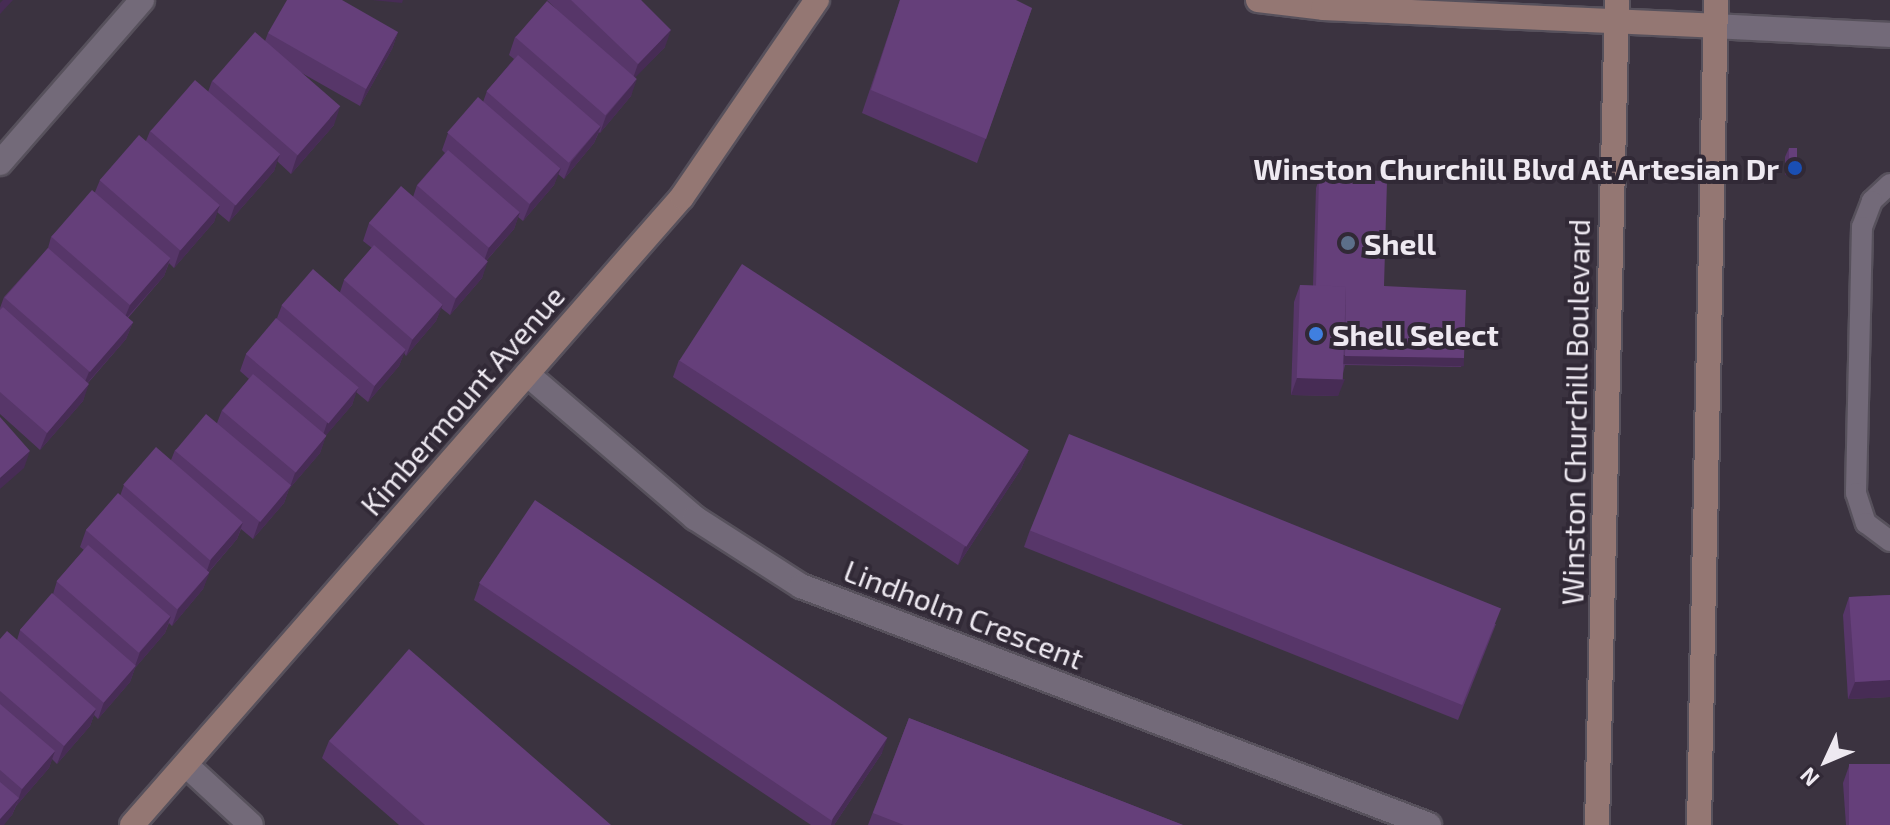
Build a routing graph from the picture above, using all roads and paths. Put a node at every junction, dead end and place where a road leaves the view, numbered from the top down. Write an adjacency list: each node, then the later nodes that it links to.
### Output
1 (142, 0): 8 (street)
2 (817, 0): 10 (main road, Kimbermount Avenue)
3 (1258, 0): 5 (main road)
4 (1716, 0): 6 (main road)
5 (1617, 11): 6 (main road); 16 (main road, Winston Churchill Boulevard)
6 (1715, 26): 7 (street); 17 (main road)
7 (1890, 35)
8 (0, 163)
9 (1890, 184): 11 (lane)
10 (527, 374): 12 (main road, Kimbermount Avenue); 15 (street, Lindholm Crescent)
11 (1890, 541)
12 (186, 765): 13 (main road, Kimbermount Avenue); 14 (street)
13 (132, 825)
14 (251, 825)
15 (1429, 825)
16 (1597, 825)
17 (1699, 825)

